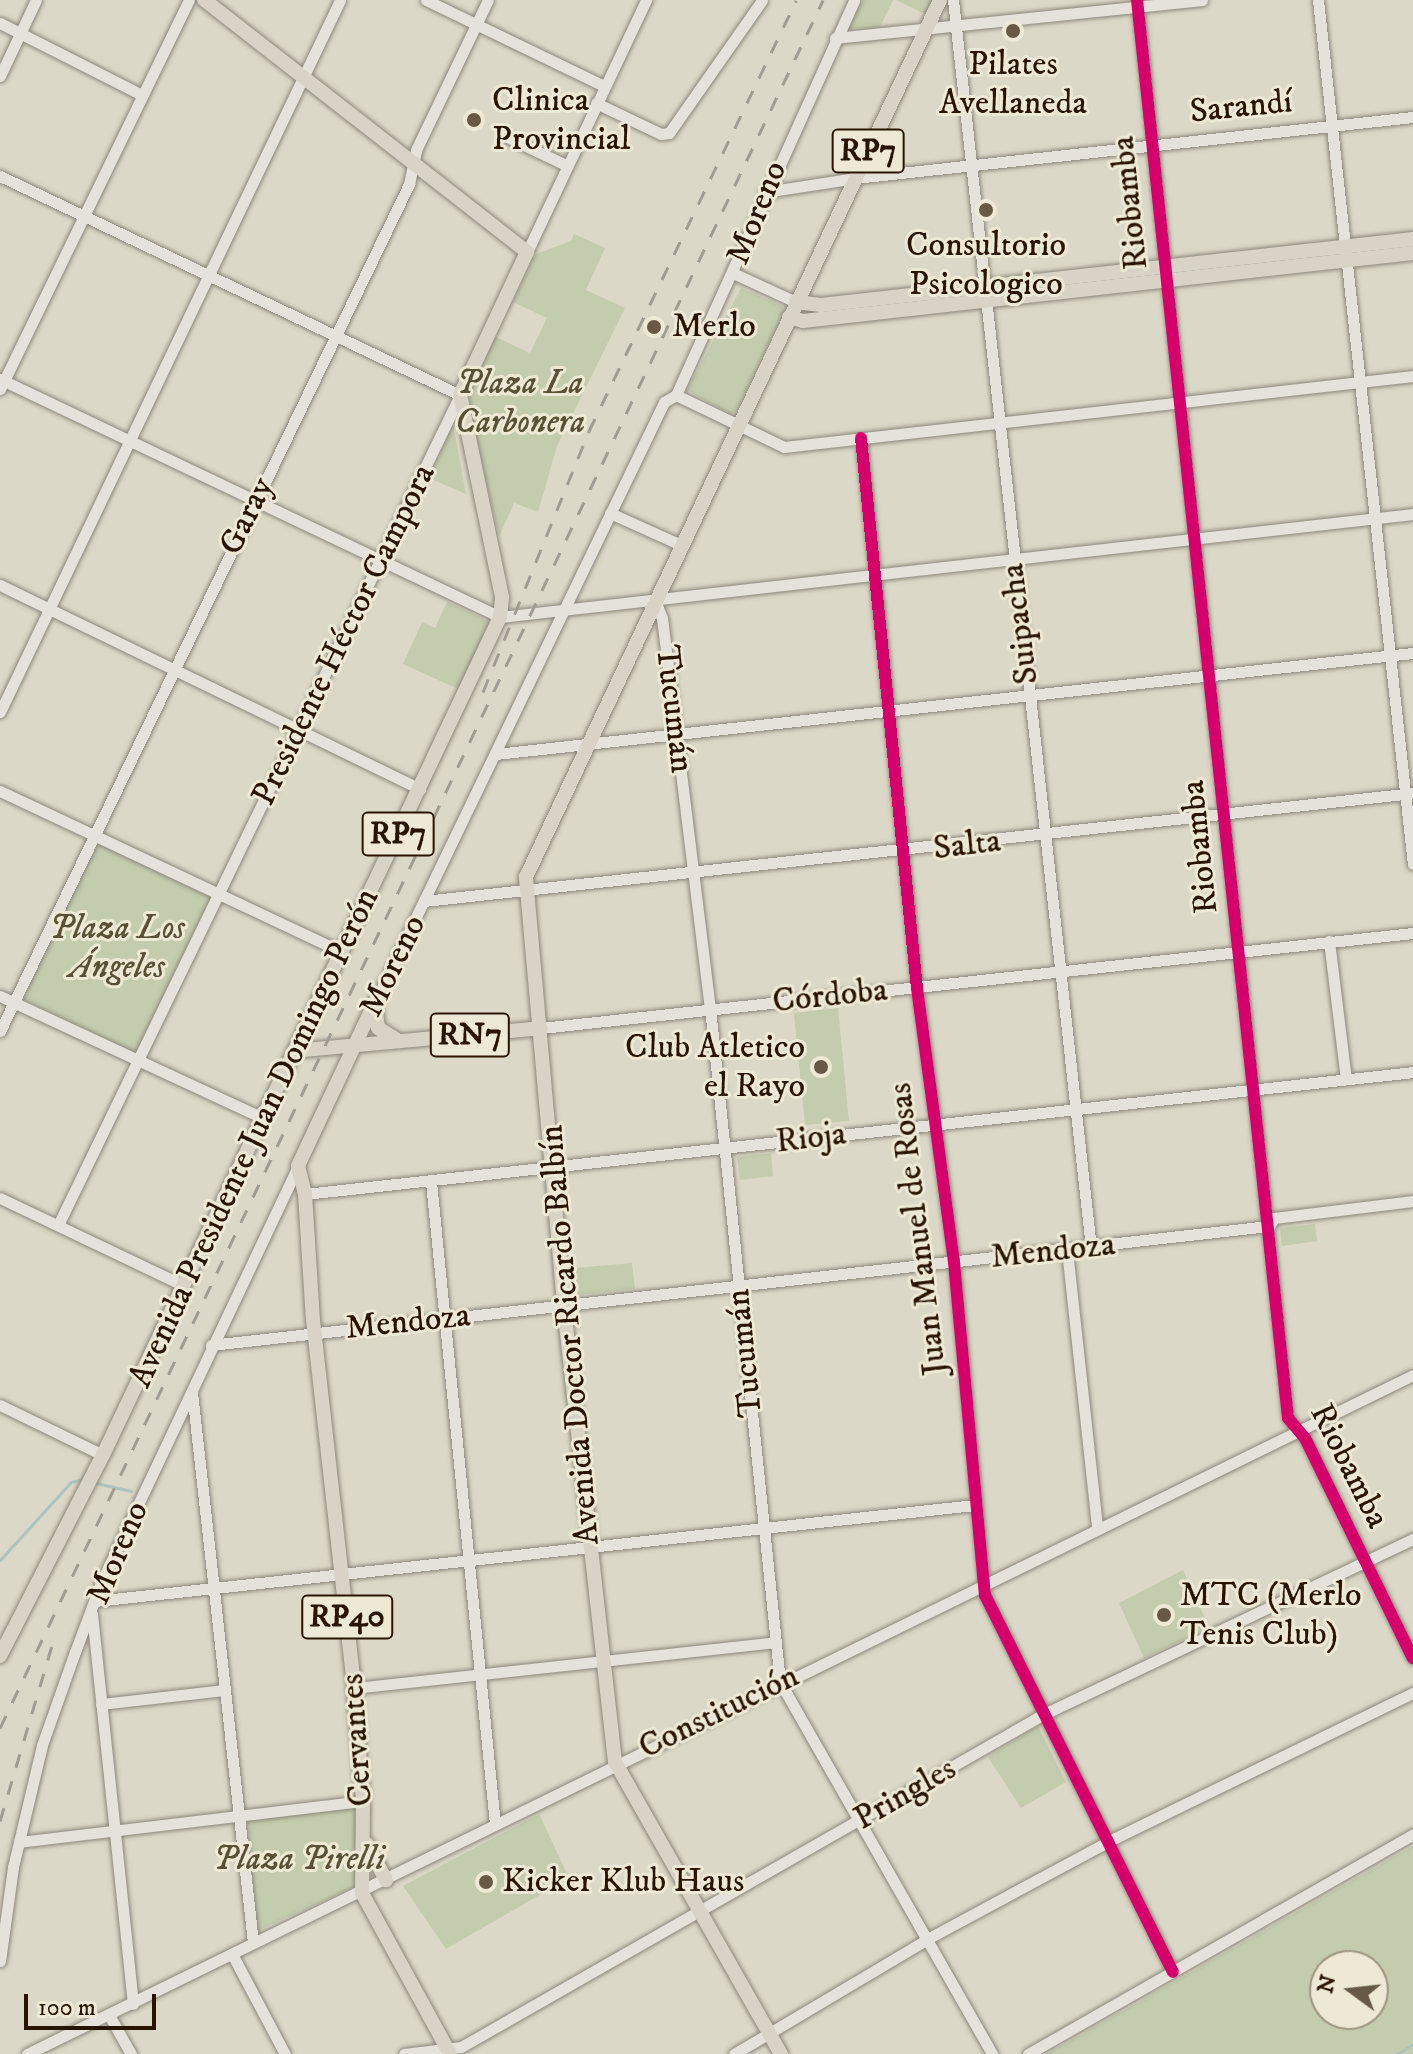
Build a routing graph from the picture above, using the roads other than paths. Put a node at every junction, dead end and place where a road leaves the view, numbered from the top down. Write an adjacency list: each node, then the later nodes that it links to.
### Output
1 (36, 0): 19 (street)
2 (189, 0): 24 (street)
3 (204, 0): 22 (main road)
4 (340, 0): 22 (street)
5 (426, 0): 16 (street)
6 (488, 0): 16 (street, Garay)
7 (646, 0): 23 (street, Presidente Héctor Campora)
8 (762, 0): 25 (street)
9 (854, 0): 20 (street, Moreno)
10 (940, 0): 18 (main road, RP7)
11 (953, 0): 17 (street, Suipacha)
12 (1202, 0): 14 (street)
13 (1318, 0): 27 (street)
14 (1137, 4): 17 (street); 29 (street, Riobamba)
15 (0, 23): 19 (street)
16 (476, 25): 23 (street); 30 (street, Garay)
17 (955, 27): 18 (street); 32 (street, Suipacha)
18 (926, 31): 20 (street); 34 (main road, RP7)
19 (21, 33): 21 (street); 24 (street)
20 (835, 38): 35 (street, Moreno)
21 (0, 76)
22 (302, 77): 30 (main road); 42 (street)
23 (604, 86): 25 (street, Presidente Héctor Campora)
24 (142, 95): 36 (street)
25 (596, 103): 31 (street, Presidente Héctor Campora)
26 (1413, 117): 27 (street, Sarandí)
27 (1332, 125): 29 (street, Sarandí); 39 (street)
28 (505, 136): 31 (street)
29 (1152, 144): 32 (street, Sarandí); 43 (street, Riobamba)
30 (413, 165): 38 (main road); 47 (street, Garay)
31 (566, 165): 38 (street, Presidente Héctor Campora)
32 (970, 165): 34 (street, Sarandí); 44 (street, Suipacha)
33 (0, 176): 36 (street)
34 (855, 178): 35 (street, Sarandí); 45 (main road, RP7)
35 (765, 192): 41 (street, Moreno)
36 (83, 215): 42 (street); 50 (street)
37 (1413, 239): 39 (main road)
38 (527, 252): 51 (main road, Presidente Héctor Campora)
39 (1347, 253): 40 (main road); 43 (main road); 49 (street)
40 (1413, 253)
41 (733, 273): 45 (street); 52 (street, Moreno)
42 (209, 274): 47 (street); 57 (street)
43 (1165, 274): 44 (main road); 53 (street, Riobamba)
44 (985, 294): 45 (main road); 46 (main road); 54 (street, Suipacha)
45 (796, 302): 46 (main road, RP7)
46 (789, 317): 55 (main road, RP7)
47 (334, 334): 51 (street); 58 (street, Garay)
48 (1413, 376): 49 (street)
49 (1360, 382): 53 (street); 61 (street)
50 (1, 383): 57 (street)
51 (460, 395): 64 (street, Presidente Héctor Campora); 71 (main road)
52 (676, 395): 55 (street); 59 (street, Moreno)
53 (1178, 401): 54 (street); 62 (street, Riobamba)
54 (998, 423): 56 (street); 65 (street, Suipacha)
55 (738, 425): 56 (street); 63 (main road, RP7)
56 (861, 438): 66 (street, Juan Manuel de Rosas)
57 (129, 442): 58 (street); 69 (street)
58 (254, 502): 64 (street); 74 (street, Garay)
59 (610, 513): 63 (street); 70 (street, Moreno)
60 (1413, 514): 61 (street)
61 (1375, 519): 62 (street); 73 (street)
62 (1194, 539): 65 (street); 75 (street, Riobamba)
63 (681, 545): 68 (main road, RP7)
64 (379, 562): 71 (street); 79 (street, Presidente Héctor Campora)
65 (1013, 562): 66 (street); 76 (street, Suipacha)
66 (875, 577): 68 (street); 78 (street, Juan Manuel de Rosas)
67 (0, 585): 69 (street)
68 (655, 600): 70 (street); 80 (street, Tucumán); 81 (main road, Avenida Doctor Ricardo Balbín / RP7)
69 (49, 608): 74 (street); 77 (street)
70 (564, 609): 71 (street); 82 (street, Moreno)
71 (500, 617): 83 (main road, Avenida Presidente Juan Domingo Perón / RP7)
72 (1413, 653): 73 (street)
73 (1390, 655): 75 (street); 85 (street)
74 (173, 669): 79 (street); 87 (street, Garay)
75 (1209, 677): 76 (street); 86 (street, Riobamba)
76 (1029, 699): 78 (street); 88 (street, Suipacha)
77 (0, 712)
78 (891, 714): 80 (street); 89 (street, Juan Manuel de Rosas)
79 (299, 729): 83 (street); 93 (street, Presidente Héctor Campora)
80 (678, 736): 81 (street); 91 (street, Tucumán)
81 (586, 747): 82 (street); 92 (main road, Avenida Doctor Ricardo Balbín / RP7)
82 (496, 754): 94 (street, Moreno)
83 (420, 789): 97 (main road, Avenida Presidente Juan Domingo Perón / RP7)
84 (0, 791): 87 (street)
85 (1409, 793): 86 (street, Salta); 90 (street)
86 (1225, 814): 88 (street, Salta); 98 (street, Riobamba)
87 (92, 834): 93 (street); 103 (street, Garay)
88 (1042, 836): 89 (street, Salta); 99 (street, Suipacha)
89 (903, 852): 91 (street, Salta); 100 (street, Juan Manuel de Rosas)
90 (1413, 864)
91 (693, 873): 92 (street, Salta); 104 (street, Tucumán)
92 (526, 891): 94 (street, Salta); 105 (main road, Avenida Doctor Ricardo Balbín / RP7)
93 (219, 893): 97 (street); 110 (street, Presidente Héctor Campora)
94 (424, 901): 102 (street, Moreno)
95 (1413, 933): 96 (street, Córdoba)
96 (1329, 941): 98 (street, Córdoba); 112 (street)
97 (342, 952): 109 (main road, Avenida Presidente Juan Domingo Perón / RP7)
98 (1240, 952): 99 (street, Córdoba); 113 (street, Riobamba)
99 (1059, 971): 100 (street, Córdoba); 114 (street, Suipacha)
100 (917, 988): 104 (street, Córdoba); 116 (street, Juan Manuel de Rosas)
101 (0, 996): 103 (street)
102 (376, 1000): 107 (main road); 108 (main road, Moreno)
103 (14, 1002): 106 (street, Garay); 110 (street)
104 (710, 1008): 105 (street, Córdoba); 117 (street, Tucumán)
105 (541, 1028): 107 (main road, Córdoba / RN7); 119 (main road, Avenida Doctor Ricardo Balbín)
106 (0, 1031)
107 (399, 1041): 108 (main road, Córdoba / RN7)
108 (355, 1045): 109 (main road, Córdoba / RN7); 118 (main road, Moreno)
109 (294, 1051): 115 (main road, Avenida Presidente Juan Domingo Perón / RP7)
110 (139, 1059): 115 (street); 124 (street, Presidente Héctor Campora)
111 (1413, 1072): 112 (street, Rioja)
112 (1346, 1079): 113 (street, Rioja)
113 (1255, 1089): 114 (street, Rioja); 125 (street, Riobamba)
114 (1075, 1108): 116 (street, Rioja); 126 (street, Suipacha)
115 (263, 1118): 129 (main road, Avenida Presidente Juan Domingo Perón / RP7)
116 (936, 1123): 117 (street, Rioja); 128 (street, Juan Manuel de Rosas)
117 (725, 1149): 119 (street, Rioja); 130 (street, Tucumán)
118 (298, 1166): 121 (main road, Cervantes / RP40); 134 (street, Moreno)
119 (554, 1170): 120 (street, Rioja); 131 (main road, Avenida Doctor Ricardo Balbín)
120 (431, 1182): 121 (street, Rioja); 132 (street)
121 (305, 1194): 133 (main road, Cervantes / RP40)
122 (0, 1198): 124 (street)
123 (1413, 1201): 125 (street, Mendoza)
124 (58, 1225): 129 (street)
125 (1269, 1226): 126 (street, Mendoza); 138 (street, Riobamba)
126 (1091, 1247): 127 (street, Mendoza)
127 (1067, 1250): 128 (street, Mendoza); 142 (street)
128 (954, 1262): 130 (street, Mendoza); 140 (street, Juan Manuel de Rosas)
129 (182, 1285): 139 (main road, Avenida Presidente Juan Domingo Perón / RP7)
130 (738, 1288): 131 (street, Mendoza); 141 (street, Tucumán)
131 (564, 1304): 132 (street, Mendoza); 144 (main road, Avenida Doctor Ricardo Balbín)
132 (440, 1318): 133 (street, Mendoza); 145 (street)
133 (315, 1332): 134 (street, Mendoza); 147 (main road, Cervantes / RP40)
134 (211, 1345): 136 (street, Moreno)
135 (1413, 1375): 138 (street, Constitución)
136 (192, 1392): 149 (street); 150 (street, Moreno)
137 (0, 1405): 139 (street)
138 (1297, 1431): 142 (street, Constitución); 146 (street, Riobamba)
139 (103, 1455): 153 (main road, Avenida Presidente Juan Domingo Perón / RP7)
140 (975, 1505): 141 (street); 148 (street, Juan Manuel de Rosas)
141 (762, 1525): 144 (street); 152 (street, Tucumán)
142 (1097, 1526): 148 (street, Constitución)
143 (1413, 1539): 146 (street, Pringles)
144 (589, 1545): 145 (street); 155 (main road, Avenida Doctor Ricardo Balbín)
145 (466, 1561): 147 (street); 156 (street)
146 (1367, 1561): 154 (street, Riobamba); 162 (street, Pringles)
147 (342, 1574): 149 (street); 158 (main road, Cervantes / RP40)
148 (984, 1583): 157 (street, Constitución); 162 (street, Juan Manuel de Rosas)
149 (213, 1589): 150 (street); 159 (street)
150 (95, 1601): 151 (street, Moreno)
151 (92, 1614): 161 (street); 172 (street, Moreno)
152 (776, 1642): 155 (street); 157 (street, Tucumán)
153 (0, 1656)
154 (1413, 1658)
155 (603, 1663): 156 (street); 163 (main road, Avenida Doctor Ricardo Balbín)
156 (479, 1676): 158 (street); 167 (street)
157 (780, 1682): 163 (street, Constitución); 166 (street, Tucumán)
158 (354, 1688): 164 (main road, Cervantes / RP40)
159 (223, 1690): 161 (street); 165 (street)
160 (1413, 1693): 171 (street)
161 (101, 1704): 168 (street)
162 (1042, 1715): 166 (street, Pringles); 171 (street, Juan Manuel de Rosas)
163 (615, 1762): 167 (street, Constitución); 175 (main road, Avenida Doctor Ricardo Balbín)
164 (363, 1801): 165 (street); 169 (main road, Cervantes / RP40)
165 (239, 1816): 168 (street); 177 (street)
166 (859, 1820): 175 (street, Pringles); 176 (street, Tucumán)
167 (495, 1824): 173 (street, Constitución)
168 (115, 1831): 172 (street); 181 (street)
169 (363, 1832): 173 (main road); 174 (main road, Cervantes / RP40)
170 (1413, 1834): 180 (street)
171 (1109, 1841): 176 (street); 180 (street, Juan Manuel de Rosas)
172 (19, 1842): 179 (street, Moreno)
173 (386, 1880): 174 (street, Constitución)
174 (362, 1893): 177 (street, Constitución); 184 (main road, Cervantes / RP40)
175 (701, 1913): 183 (main road, Avenida Doctor Ricardo Balbín); 184 (street, Pringles)
176 (929, 1938): 183 (street); 191 (street, Tucumán)
177 (253, 1943): 178 (street, Constitución)
178 (232, 1954): 181 (street, Constitución); 187 (street)
179 (0, 1961)
180 (1173, 1972): 192 (street)
181 (133, 2004): 182 (street, Constitución)
182 (109, 2015): 185 (street, Constitución); 186 (street)
183 (770, 2034): 189 (street); 190 (main road, Avenida Doctor Ricardo Balbín)
184 (448, 2052): 188 (street, Pringles)
185 (27, 2054)
186 (131, 2054)
187 (285, 2054)
188 (404, 2054)
189 (734, 2054)
190 (781, 2054)
191 (992, 2054)
192 (1028, 2054)

